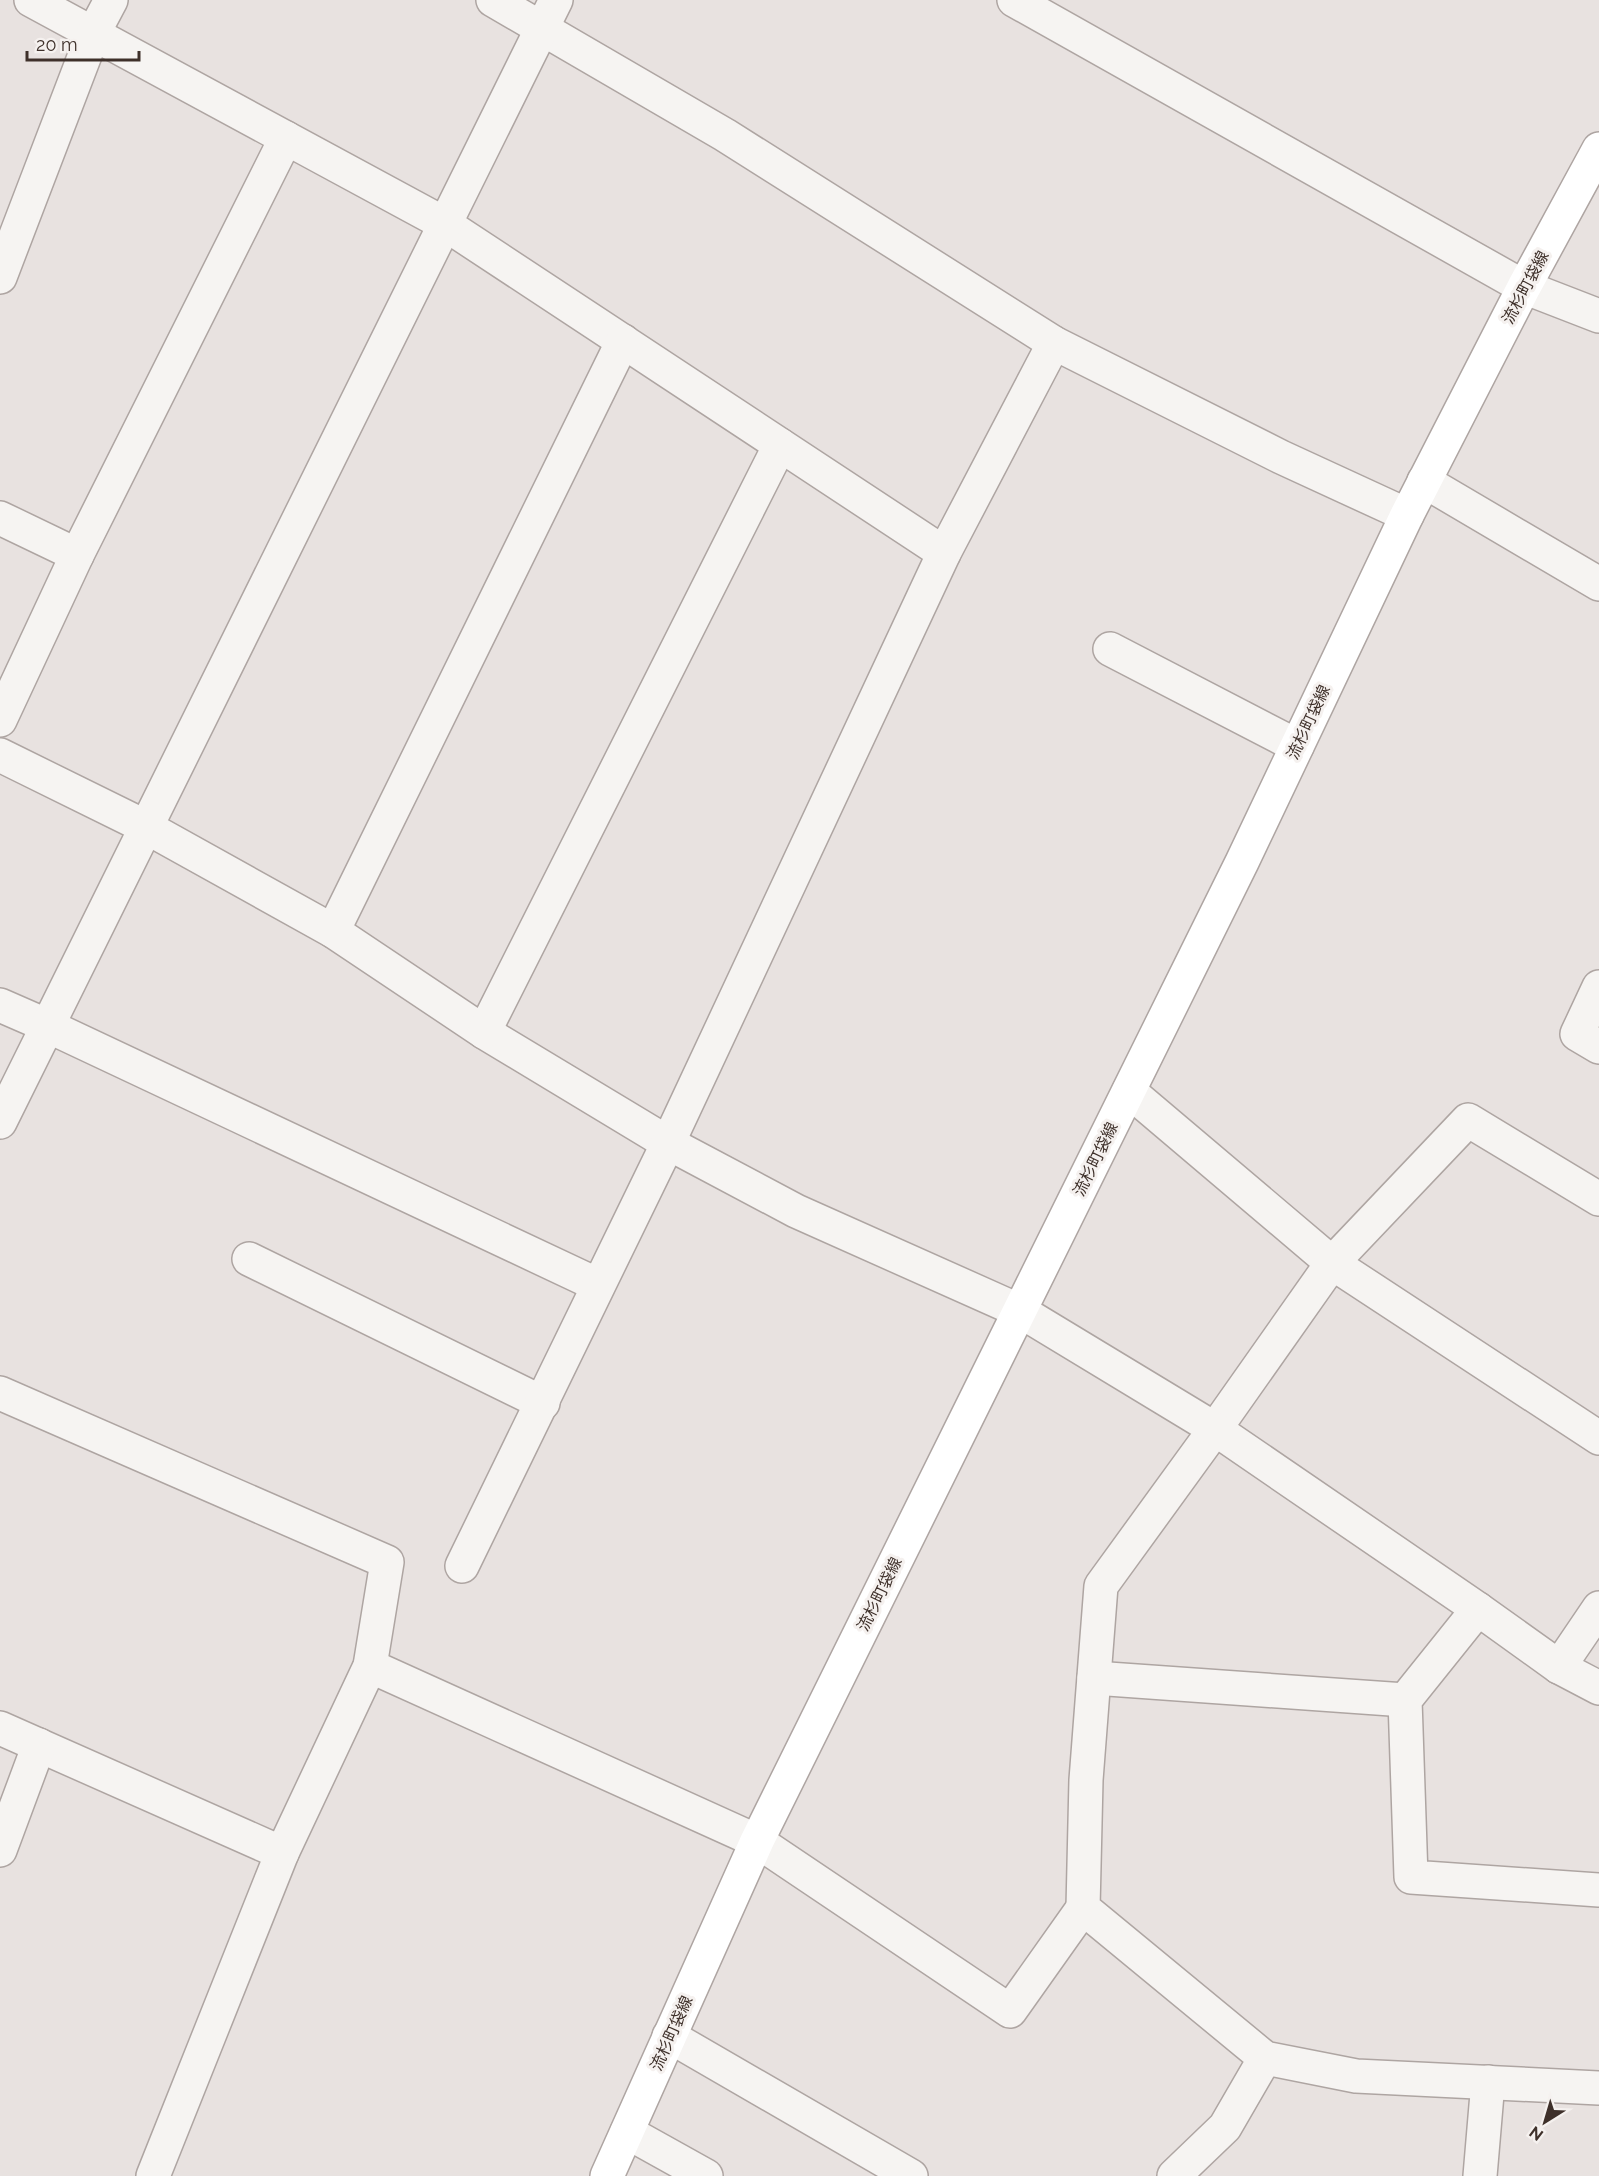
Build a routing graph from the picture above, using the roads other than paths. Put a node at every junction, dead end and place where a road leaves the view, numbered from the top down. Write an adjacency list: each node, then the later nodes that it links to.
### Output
1 (31, 0): 7 (street)
2 (111, 0): 7 (street)
3 (494, 0): 6 (street)
4 (1014, 0): 5 (street)
5 (1048, 9): 12 (street)
6 (549, 14): 10 (street); 15 (street)
7 (93, 34): 8 (street); 11 (street)
8 (286, 138): 10 (street); 21 (street)
9 (1599, 149): 12 (main road, 流杉町袋線)
10 (445, 224): 14 (street); 27 (street)
11 (3, 262)
12 (1524, 287): 13 (street); 17 (main road, 流杉町袋線)
13 (1599, 316)
14 (623, 341): 16 (street); 28 (street)
15 (1054, 343): 18 (street); 20 (street)
16 (780, 445): 20 (street); 32 (street)
17 (1424, 481): 18 (main road, 流杉町袋線); 22 (street)
18 (1407, 515): 25 (main road, 流杉町袋線)
19 (0, 518): 21 (street)
20 (944, 553): 36 (street)
21 (77, 555): 24 (street)
22 (1599, 584)
23 (1110, 649): 25 (street)
24 (0, 720)
25 (1297, 746): 34 (main road, 流杉町袋線)
26 (0, 755): 27 (street)
27 (147, 827): 28 (street); 31 (street)
28 (333, 931): 32 (street)
29 (1599, 987): 33 (street)
30 (0, 1005): 31 (street)
31 (48, 1026): 35 (street); 40 (street)
32 (484, 1032): 36 (street)
33 (1599, 1047)
34 (1129, 1090): 39 (street); 41 (main road, 流杉町袋線)
35 (0, 1122)
36 (668, 1143): 40 (street); 41 (street)
37 (1599, 1199): 39 (street)
38 (249, 1258): 43 (street)
39 (1332, 1263): 44 (street); 45 (street)
40 (598, 1285): 43 (street)
41 (1020, 1311): 44 (street); 56 (main road, 流杉町袋線)
42 (0, 1393): 49 (street)
43 (543, 1402): 46 (street)
44 (1215, 1429): 48 (street); 51 (street)
45 (1599, 1438)
46 (462, 1566)
47 (1599, 1608): 50 (street)
48 (1478, 1609): 50 (street); 53 (street)
49 (370, 1666): 56 (street); 58 (street)
50 (1559, 1667): 52 (street)
51 (1094, 1678): 53 (street); 60 (street)
52 (1599, 1688)
53 (1405, 1700): 59 (street)
54 (0, 1728): 55 (street)
55 (39, 1745): 57 (street); 58 (street)
56 (756, 1841): 60 (street); 61 (main road, 流杉町袋線)
57 (0, 1850)
58 (282, 1853): 66 (street)
59 (1599, 1890)
60 (1083, 1908): 62 (street)
61 (669, 2036): 65 (main road, 流杉町袋線); 69 (street)
62 (1265, 2058): 63 (street); 70 (street)
63 (1488, 2082): 64 (street); 71 (street)
64 (1599, 2088)
65 (627, 2132): 67 (main road, 流杉町袋線); 68 (street)
66 (153, 2176)
67 (607, 2176)
68 (706, 2176)
69 (911, 2176)
70 (1174, 2176)
71 (1480, 2176)

